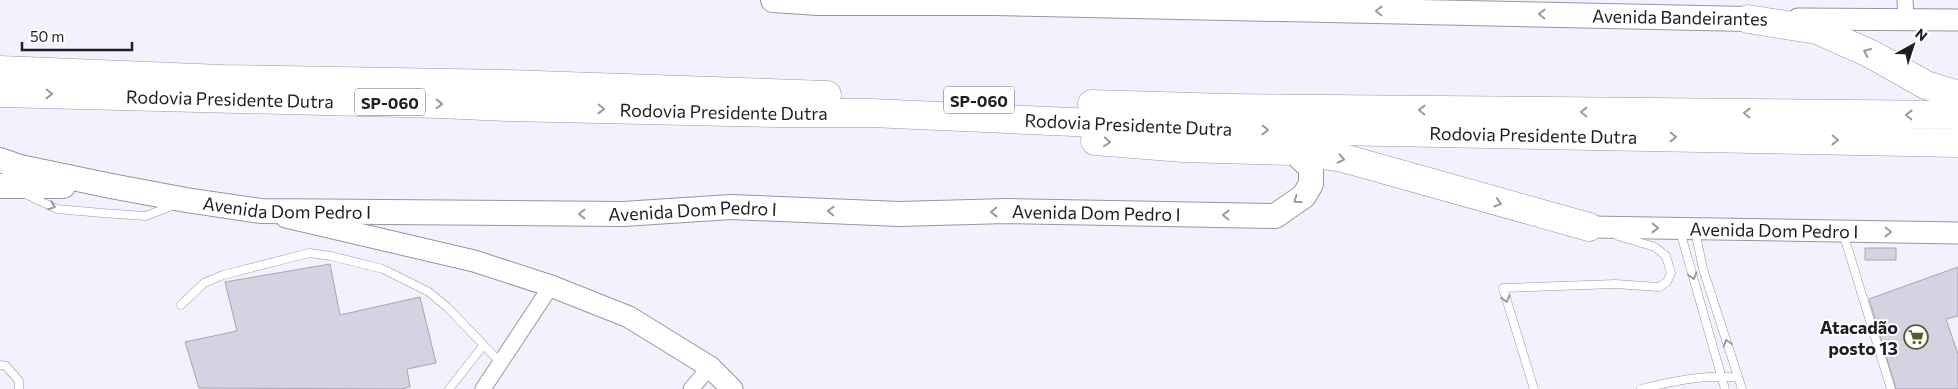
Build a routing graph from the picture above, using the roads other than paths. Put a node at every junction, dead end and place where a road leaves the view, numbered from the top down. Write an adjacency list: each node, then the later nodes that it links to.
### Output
1 (773, 0): 2 (main road, Avenida Bandeirantes)
2 (817, 1): 3 (main road, Avenida Bandeirantes)
3 (994, 1): 5 (main road, Avenida Bandeirantes, one-way to 3)
4 (1905, 10): 5 (main road, Avenida Bandeirantes); 6 (main road, Avenida Bandeirantes)
5 (1748, 19): 9 (highway, one-way to 5)
6 (1958, 20)
7 (0, 70): 11 (highway, Rodovia Presidente Dutra / SP-060, one-way to 7)
8 (0, 93): 10 (highway, Rodovia Presidente Dutra / SP-060, one-way to 10)
9 (1958, 95)
10 (779, 113): 12 (highway, Rodovia Presidente Dutra / SP-060, one-way to 12); 13 (highway, one-way to 13)
11 (1958, 115)
12 (1958, 143)
13 (1293, 151): 18 (main road, Avenida Dom Pedro I, one-way to 18); 19 (highway, one-way to 19)
14 (0, 160): 16 (main road, Avenida Dom Pedro I)
15 (4, 186): 16 (main road, Avenida Dom Pedro I); 17 (lane, one-way to 17)
16 (111, 186): 17 (main road, Avenida Dom Pedro I)
17 (186, 200): 18 (main road, Avenida Dom Pedro I)
18 (261, 211): 23 (main road)
19 (1589, 228): 20 (main road, Avenida Dom Pedro I, one-way to 20); 36 (lane, one-way to 36)
20 (1687, 229): 21 (main road, Avenida Dom Pedro I); 29 (lane, one-way to 29); 30 (lane, one-way to 20)
21 (1842, 231): 22 (main road, Avenida Dom Pedro I, one-way to 22); 40 (lane)
22 (1958, 233)
23 (551, 286): 26 (street); 28 (main road)
24 (182, 305): 25 (lane)
25 (483, 346): 26 (lane); 32 (lane)
26 (500, 362): 33 (street)
27 (0, 366): 31 (lane)
28 (710, 367): 34 (street); 35 (main road)
29 (1720, 376): 30 (lane); 37 (lane); 38 (lane)
30 (1738, 378): 39 (lane)
31 (19, 389)
32 (449, 389)
33 (483, 389)
34 (691, 389)
35 (732, 389)
36 (1534, 389)
37 (1641, 389)
38 (1725, 389)
39 (1742, 389)
40 (1891, 389)

